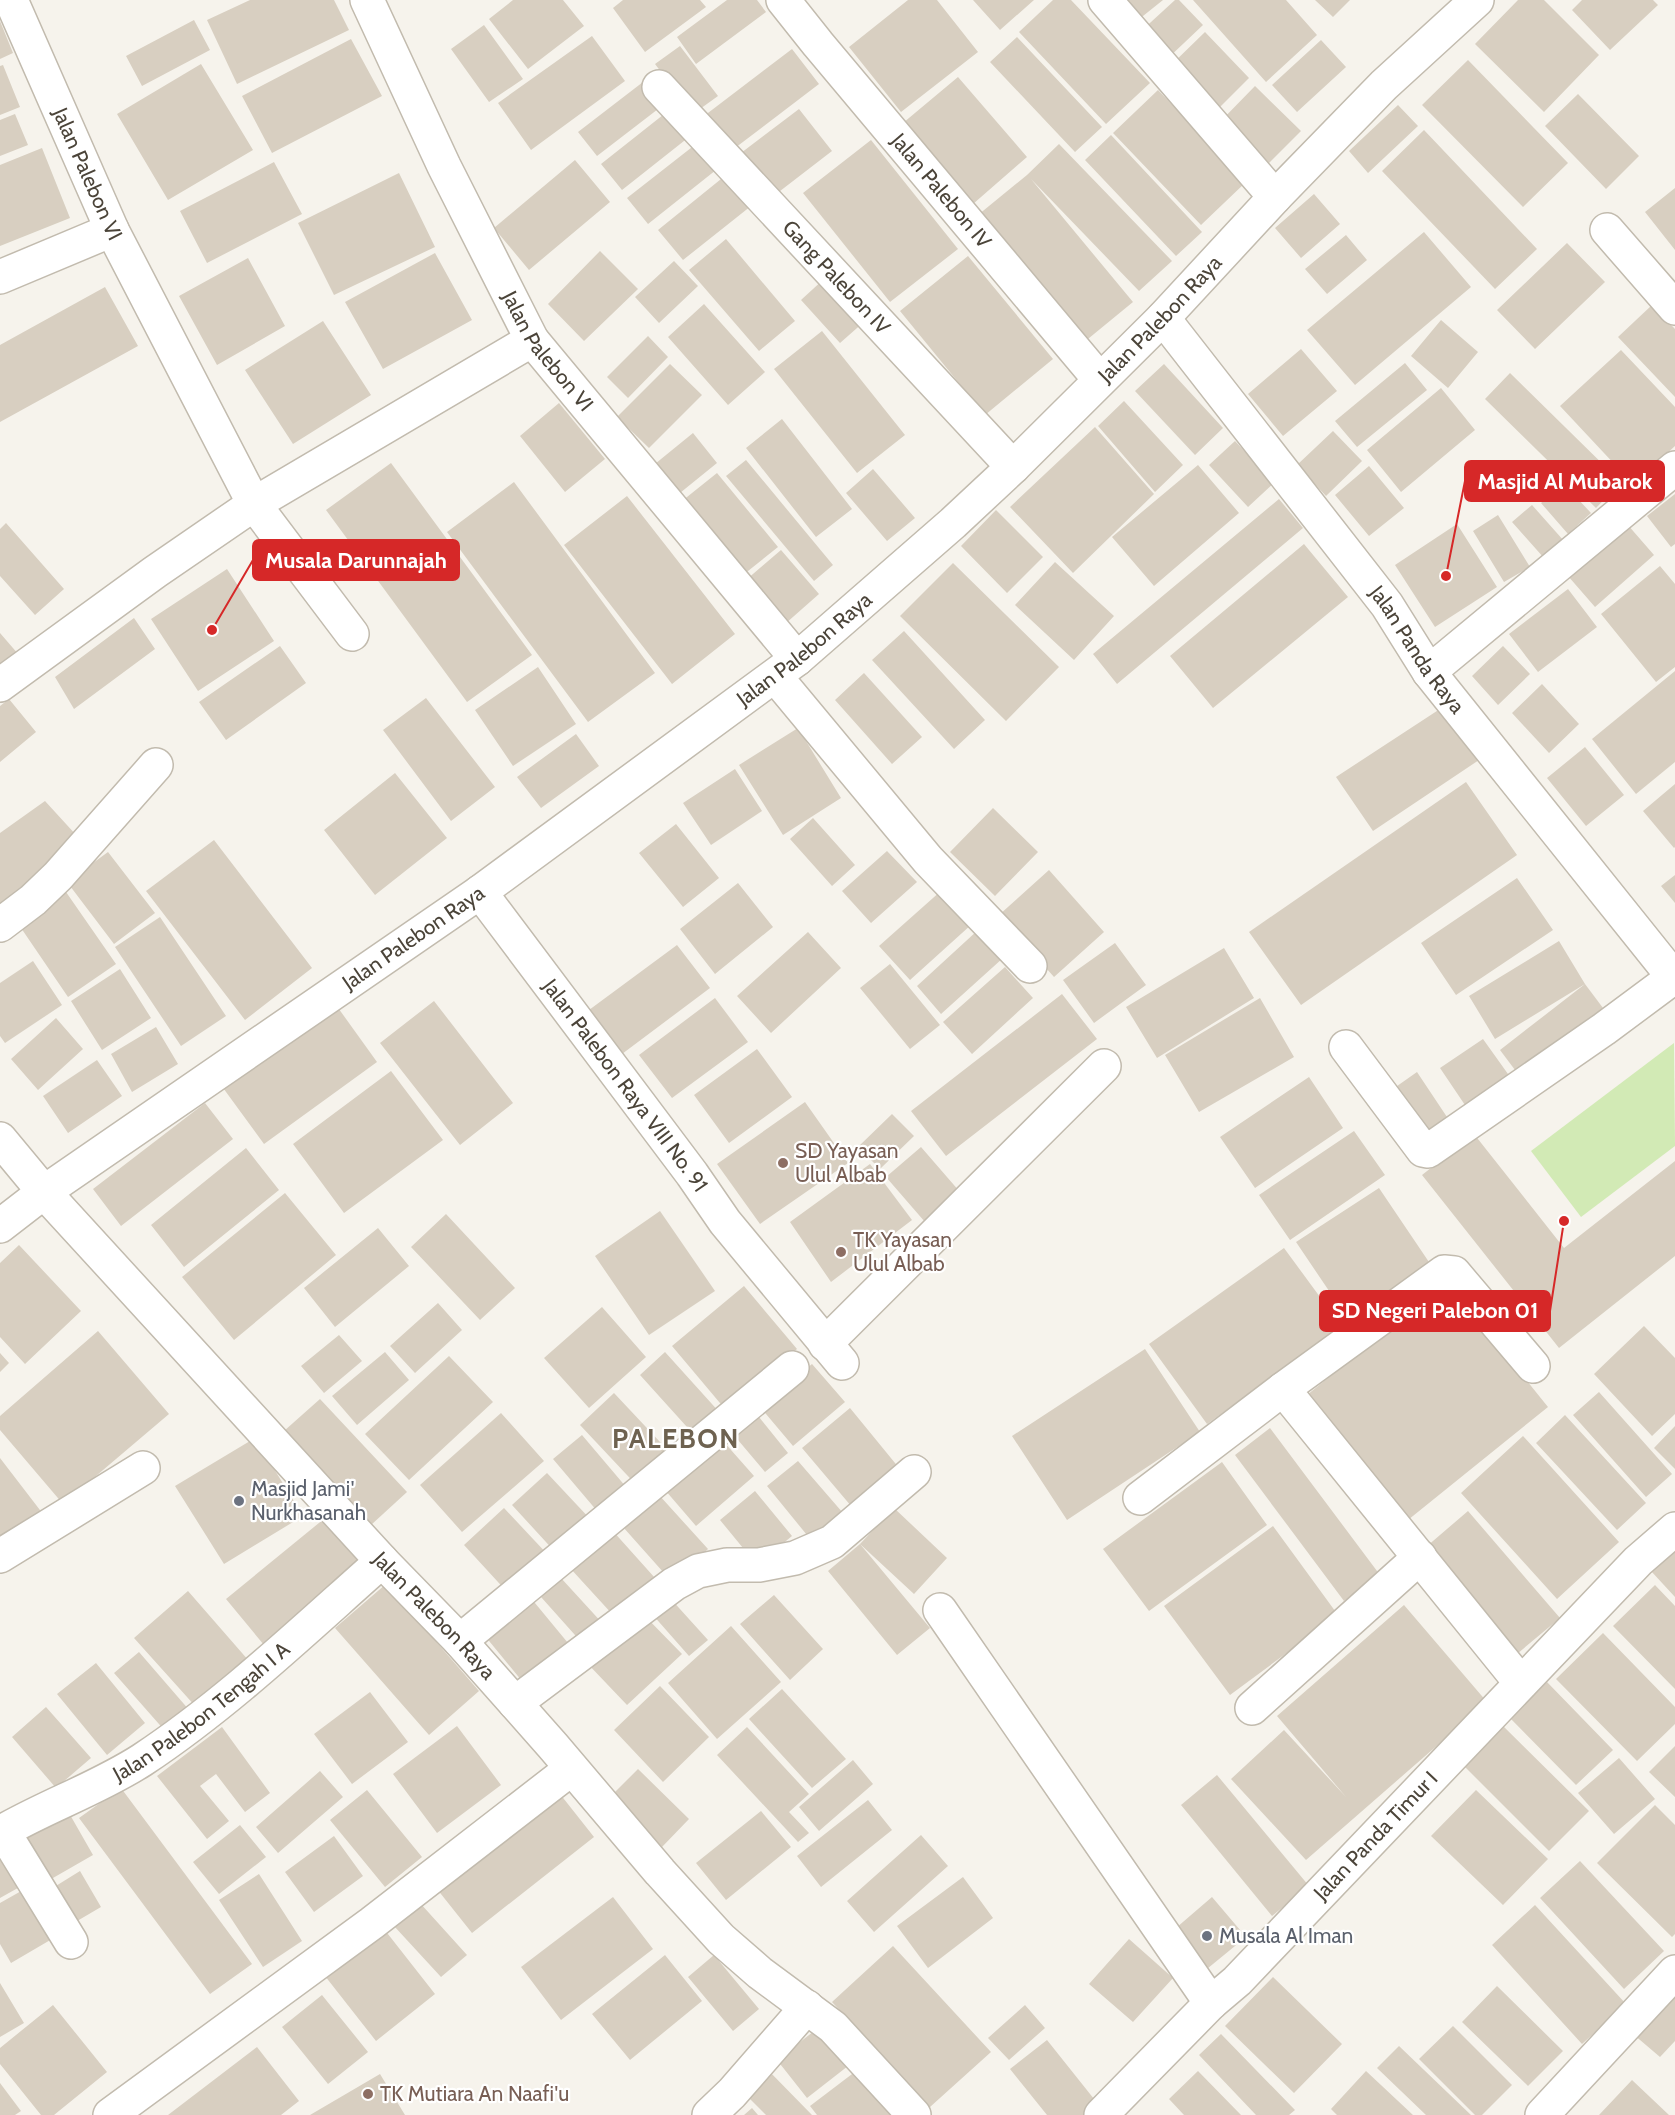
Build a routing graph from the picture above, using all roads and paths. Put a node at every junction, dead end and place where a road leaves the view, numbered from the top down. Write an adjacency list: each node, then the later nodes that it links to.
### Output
1 (11, 0): 8 (street, Jalan Palebon VI)
2 (367, 0): 13 (street, Jalan Palebon VI)
3 (783, 0): 14 (street, Jalan Palebon IV)
4 (1106, 0): 7 (street)
5 (1477, 0): 7 (street, Jalan Palebon Raya)
6 (659, 87): 15 (street, Gang Palebon IV)
7 (1275, 197): 12 (street, Jalan Palebon Raya)
8 (112, 230): 10 (street); 17 (street, Jalan Palebon VI)
9 (1607, 230): 11 (street)
10 (0, 277)
11 (1675, 308)
12 (1163, 318): 14 (street, Jalan Palebon Raya); 20 (street, Jalan Panda Raya)
13 (532, 340): 17 (street); 19 (street, Jalan Palebon VI)
14 (1100, 380): 15 (street, Jalan Palebon Raya)
15 (1013, 467): 19 (street, Jalan Palebon Raya)
16 (1675, 468): 20 (street)
17 (255, 504): 18 (street, Jalan Palebon VI); 21 (street)
18 (352, 634)
19 (786, 668): 23 (street, Jalan Palebon Raya); 25 (street, Jalan Palebon VI)
20 (1428, 672): 26 (street, Jalan Panda Raya)
21 (0, 685)
22 (156, 765): 24 (street)
23 (480, 892): 28 (street, Jalan Palebon Raya VIII No. 91); 30 (street, Jalan Palebon Raya)
24 (0, 924)
25 (1030, 966)
26 (1674, 978): 27 (street)
27 (1347, 1047)
28 (1104, 1066)
29 (0, 1139): 30 (street, Jalan Palebon Raya)
30 (44, 1192): 31 (street); 41 (street, Jalan Palebon Raya)
31 (0, 1226)
32 (1533, 1366): 34 (street)
33 (792, 1368): 43 (street)
34 (1283, 1389): 37 (street); 40 (street)
35 (143, 1468): 39 (street)
36 (914, 1472): 45 (street)
37 (1140, 1498)
38 (1675, 1529): 44 (street, Jalan Panda Timur I)
39 (0, 1556)
40 (1420, 1557): 44 (street); 46 (street)
41 (382, 1561): 43 (street, Jalan Palebon Raya); 48 (street, Jalan Palebon Tengah I A)
42 (940, 1610): 51 (street)
43 (460, 1641): 45 (street, Jalan Palebon Raya)
44 (1521, 1683): 51 (street, Jalan Panda Timur I)
45 (515, 1703): 47 (street, Jalan Palebon Raya)
46 (1252, 1708)
47 (571, 1769): 52 (street, Jalan Palebon Raya); 53 (street)
48 (2, 1832): 49 (street)
49 (71, 1942)
50 (1675, 1972): 57 (street)
51 (1211, 2003): 56 (street, Jalan Panda Timur I)
52 (807, 2007): 54 (street); 55 (street, Jalan Palebon Raya)
53 (110, 2115)
54 (709, 2115)
55 (914, 2115)
56 (1101, 2115)
57 (1542, 2115)

